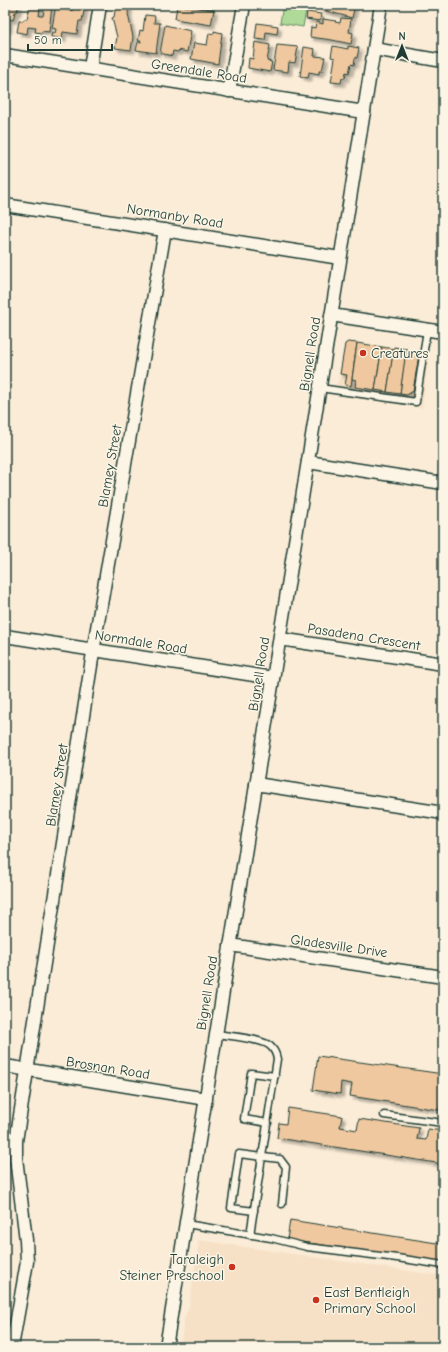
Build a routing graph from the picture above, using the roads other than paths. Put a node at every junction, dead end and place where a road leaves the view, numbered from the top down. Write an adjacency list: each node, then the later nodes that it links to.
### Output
1 (100, 5): 7 (street)
2 (244, 5): 8 (street)
3 (381, 5): 4 (street, Bignell Road)
4 (374, 49): 6 (street); 9 (street, Bignell Road)
5 (5, 55): 7 (street, Greendale Road)
6 (443, 61)
7 (90, 68): 8 (street, Greendale Road)
8 (229, 91): 9 (street, Greendale Road)
9 (364, 112): 12 (street, Bignell Road)
10 (5, 205): 11 (street, Normanby Road)
11 (165, 230): 12 (street, Normanby Road); 21 (street, Blamey Street)
12 (340, 258): 13 (street, Bignell Road)
13 (331, 315): 14 (street); 16 (street, Bignell Road)
14 (427, 330): 15 (street); 16 (lane)
15 (443, 332)
16 (320, 388): 17 (street, Bignell Road)
17 (308, 462): 18 (street); 20 (street, Bignell Road)
18 (443, 483)
19 (5, 636): 21 (street, Normdale Road)
20 (280, 639): 22 (street, Pasadena Crescent); 23 (street, Bignell Road)
21 (94, 650): 23 (street, Normdale Road); 30 (street, Blamey Street)
22 (443, 664)
23 (273, 678): 24 (street, Bignell Road)
24 (256, 784): 25 (street); 26 (street, Bignell Road)
25 (443, 813)
26 (230, 945): 27 (street, Gladesville Drive); 28 (street, Bignell Road)
27 (443, 977)
28 (216, 1034): 31 (lane); 32 (street, Bignell Road)
29 (5, 1066): 30 (street, Brosnan Road)
30 (26, 1070): 32 (street, Brosnan Road); 42 (street, Blamey Street)
31 (275, 1076): 34 (lane); 34 (lane)
32 (206, 1099): 39 (street, Bignell Road)
33 (384, 1115): 35 (lane)
34 (268, 1123): 36 (lane)
35 (443, 1123)
36 (262, 1157): 37 (lane); 38 (lane); 38 (lane)
37 (282, 1204)
38 (254, 1211): 40 (lane)
39 (186, 1224): 40 (lane); 44 (street, Bignell Road)
40 (250, 1234): 41 (lane)
41 (443, 1265)
42 (10, 1329): 43 (street, Blamey Street)
43 (12, 1347)
44 (166, 1347)

